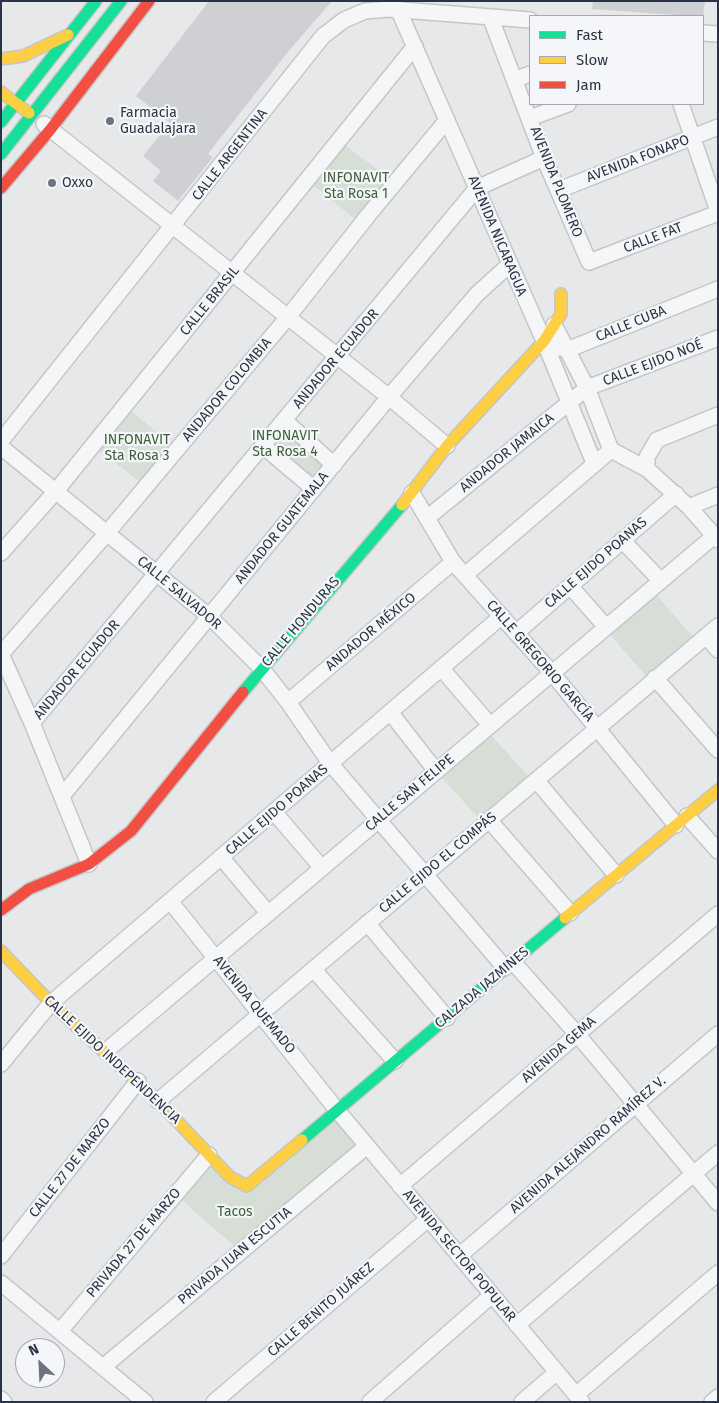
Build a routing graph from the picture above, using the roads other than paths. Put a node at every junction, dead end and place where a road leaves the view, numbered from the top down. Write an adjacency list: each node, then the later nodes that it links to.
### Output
1 (96, 1): 7 (street)
2 (121, 1): 16 (street)
3 (149, 1): 21 (street)
4 (398, 9): 5 (street, CALLE ARGENTINA); 8 (street, AVENIDA NICARAGUA); 29 (street, CALLE ARGENTINA)
5 (492, 19): 6 (street, CALLE ARGENTINA); 11 (street, AVENIDA PLOMERO)
6 (529, 20)
7 (74, 32): 9 (street); 13 (street)
8 (416, 46): 18 (street, AVENIDA NICARAGUA); 32 (street, CALLE BRASIL)
9 (1, 59)
10 (529, 74): 11 (street)
11 (514, 80): 17 (street, AVENIDA PLOMERO)
12 (1, 92): 13 (street)
13 (16, 104): 16 (street); 19 (street)
14 (565, 105): 17 (street)
15 (681, 105): 22 (street)
16 (32, 115): 21 (street); 23 (street)
17 (530, 118): 24 (street, AVENIDA PLOMERO)
18 (447, 120): 26 (street, AVENIDA NICARAGUA); 35 (street, ANDADOR COLOMBIA)
19 (1, 122)
20 (718, 127): 22 (street, AVENIDA FONAPO)
21 (50, 130): 25 (street); 29 (street)
22 (691, 139): 27 (street, AVENIDA FONAPO); 28 (street)
23 (1, 154)
24 (544, 158): 26 (street, ANDADOR ECUADOR); 27 (street, AVENIDA PLOMERO)
25 (1, 188)
26 (477, 188): 31 (street, AVENIDA NICARAGUA); 40 (street, ANDADOR ECUADOR)
27 (559, 190): 30 (street, AVENIDA PLOMERO)
28 (718, 212): 30 (street, CALLE FAT)
29 (173, 226): 32 (street); 46 (street, CALLE ARGENTINA)
30 (589, 262)
31 (509, 265): 38 (street, AVENIDA NICARAGUA); 42 (street, ANDADOR GUATEMALA)
32 (232, 273): 35 (street); 55 (street, CALLE BRASIL)
33 (718, 288): 39 (street, CALLE CUBA)
34 (561, 294): 36 (street, CALLE HONDURAS)
35 (288, 317): 40 (street); 61 (street, ANDADOR COLOMBIA)
36 (554, 325): 38 (street, CALLE HONDURAS); 39 (street)
37 (718, 338): 41 (street, CALLE EJIDO NOÉ)
38 (544, 341): 39 (street, CALLE CUBA); 43 (street, AVENIDA NICARAGUA); 48 (street, CALLE HONDURAS)
39 (565, 347): 41 (street)
40 (338, 357): 42 (street); 45 (street, ANDADOR ECUADOR)
41 (588, 388): 43 (street, ANDADOR JAMAICA); 50 (street)
42 (389, 397): 48 (street); 52 (street, ANDADOR GUATEMALA)
43 (570, 402): 51 (street, AVENIDA NICARAGUA); 60 (street, ANDADOR JAMAICA)
44 (718, 415): 53 (street)
45 (284, 420): 47 (street, ANDADOR ECUADOR); 52 (street)
46 (1, 441)
47 (263, 446): 54 (street); 66 (street, ANDADOR ECUADOR)
48 (447, 446): 56 (street, CALLE HONDURAS)
49 (1, 447): 55 (street, CALLE SALVADOR)
50 (611, 450): 51 (street); 53 (street)
51 (594, 463): 67 (street)
52 (334, 465): 54 (street, ANDADOR GUATEMALA)
53 (647, 469): 57 (street)
54 (314, 489): 70 (street, ANDADOR GUATEMALA)
55 (56, 491): 61 (street, CALLE SALVADOR); 64 (street, CALLE BRASIL)
56 (412, 492): 60 (street, CALLE GREGORIO GARCÍA); 79 (street, CALLE HONDURAS)
57 (676, 494): 59 (street); 63 (street, CALLE EJIDO POANAS)
58 (718, 495): 59 (street)
59 (689, 507): 62 (street)
60 (427, 518): 65 (street, CALLE GREGORIO GARCÍA)
61 (107, 533): 66 (street, CALLE SALVADOR); 77 (street, ANDADOR COLOMBIA)
62 (716, 538): 68 (street, CALLE SAN FELIPE)
63 (622, 540): 68 (street); 69 (street, CALLE EJIDO POANAS)
64 (1, 553)
65 (453, 562): 67 (street, CALLE GREGORIO GARCÍA); 82 (street, ANDADOR MÉXICO)
66 (156, 573): 70 (street, CALLE SALVADOR); 84 (street, ANDADOR ECUADOR)
67 (465, 575): 71 (street, CALLE GREGORIO GARCÍA)
68 (661, 581): 73 (street, CALLE SAN FELIPE)
69 (570, 586): 73 (street); 74 (street, CALLE EJIDO POANAS)
70 (210, 616): 79 (street, CALLE SALVADOR); 92 (street, ANDADOR GUATEMALA)
71 (502, 616): 74 (street, CALLE GREGORIO GARCÍA); 78 (street, CALLE EJIDO POANAS)
72 (718, 626): 75 (street, CALLE EJIDO EL COMPÁS)
73 (606, 627): 80 (street, CALLE SAN FELIPE)
74 (516, 633): 80 (street, CALLE GREGORIO GARCÍA)
75 (706, 636): 76 (street); 81 (street, CALLE EJIDO EL COMPÁS)
76 (718, 650)
77 (1, 654): 84 (street)
78 (441, 668): 83 (street, CALLE EJIDO POANAS); 85 (street)
79 (262, 669): 82 (street, CALLE SALVADOR); 99 (street, CALLE HONDURAS)
80 (552, 673): 85 (street, CALLE SAN FELIPE); 86 (street, CALLE GREGORIO GARCÍA)
81 (656, 678): 86 (street, CALLE EJIDO EL COMPÁS); 87 (street)
82 (288, 702): 88 (street, CALLE SALVADOR)
83 (390, 712): 88 (street, CALLE EJIDO POANAS); 89 (street)
84 (32, 724): 92 (street)
85 (490, 725): 89 (street, CALLE SAN FELIPE)
86 (597, 728): 90 (street, CALLE EJIDO EL COMPÁS); 96 (street, CALLE GREGORIO GARCÍA)
87 (718, 750)
88 (330, 763): 93 (street, CALLE EJIDO POANAS); 94 (street, CALLE SALVADOR)
89 (436, 771): 94 (street, CALLE SAN FELIPE)
90 (536, 780): 95 (street, CALLE EJIDO EL COMPÁS); 102 (street)
91 (718, 790): 96 (street, CALZADA JAZMINES)
92 (62, 796): 99 (street)
93 (274, 812): 98 (street, CALLE EJIDO POANAS); 100 (street)
94 (378, 820): 100 (street, CALLE SAN FELIPE); 101 (street, CALLE SALVADOR)
95 (489, 820): 101 (street, CALLE EJIDO EL COMPÁS); 106 (street)
96 (681, 820): 97 (street, CALLE GREGORIO GARCÍA); 102 (street, CALZADA JAZMINES)
97 (718, 851)
98 (221, 857): 103 (street, CALLE EJIDO POANAS); 105 (street)
99 (89, 864): 104 (street, CALLE HONDURAS)
100 (322, 868): 105 (street, CALLE SAN FELIPE)
101 (425, 874): 108 (street, CALLE EJIDO EL COMPÁS); 111 (street, CALLE SALVADOR)
102 (616, 875): 106 (street, CALZADA JAZMINES)
103 (170, 901): 110 (street, AVENIDA QUEMADO); 113 (street, CALLE EJIDO POANAS)
104 (1, 910)
105 (268, 913): 110 (street, CALLE SAN FELIPE)
106 (570, 913): 111 (street, CALZADA JAZMINES)
107 (718, 914): 116 (street, AVENIDA GEMA)
108 (367, 923): 112 (street, CALLE EJIDO EL COMPÁS); 115 (street)
109 (1, 952): 113 (street, CALLE EJIDO INDEPENDENCIA)
110 (215, 958): 114 (street, AVENIDA QUEMADO); 118 (street, CALLE SAN FELIPE)
111 (509, 965): 115 (street, CALZADA JAZMINES); 116 (street, CALLE SALVADOR)
112 (313, 969): 114 (street, CALLE EJIDO EL COMPÁS); 119 (street)
113 (52, 1003): 118 (street, CALLE EJIDO INDEPENDENCIA); 120 (street, CALLE EJIDO POANAS)
114 (261, 1013): 122 (street, CALLE EJIDO EL COMPÁS); 124 (street, AVENIDA QUEMADO)
115 (447, 1018): 119 (street, CALZADA JAZMINES)
116 (576, 1034): 123 (street, CALLE SALVADOR); 130 (street, AVENIDA GEMA)
117 (718, 1034): 123 (street, AVENIDA ALEJANDRO RAMÍREZ V.)
118 (106, 1051): 121 (street, CALLE EJIDO INDEPENDENCIA)
119 (395, 1061): 124 (street, CALZADA JAZMINES)
120 (1, 1064)
121 (138, 1081): 122 (street, CALLE EJIDO INDEPENDENCIA); 133 (street, CALLE 27 DE MARZO)
122 (158, 1101): 127 (street, CALLE EJIDO INDEPENDENCIA)
123 (636, 1104): 128 (street, CALLE SALVADOR); 134 (street, AVENIDA ALEJANDRO RAMÍREZ V.)
124 (336, 1110): 125 (street, AVENIDA SECTOR POPULAR); 129 (street, CALZADA JAZMINES)
125 (367, 1146): 130 (street, AVENIDA SECTOR POPULAR); 140 (street, PRIVADA JUAN ESCUTIA)
126 (718, 1153): 128 (street)
127 (209, 1154): 129 (street, CALLE EJIDO INDEPENDENCIA); 139 (street, PRIVADA 27 DE MARZO)
128 (693, 1175): 131 (street, CALLE SALVADOR); 138 (street)
129 (246, 1186)
130 (400, 1186): 132 (street, AVENIDA SECTOR POPULAR)
131 (718, 1203)
132 (428, 1219): 134 (street, AVENIDA SECTOR POPULAR); 147 (street, CALLE BENITO JUÁREZ)
133 (1, 1256)
134 (459, 1256): 137 (street, AVENIDA SECTOR POPULAR)
135 (718, 1273): 144 (street)
136 (1, 1283): 139 (street)
137 (492, 1295): 138 (street, AVENIDA SECTOR POPULAR); 148 (street)
138 (517, 1325): 141 (street, AVENIDA SECTOR POPULAR)
139 (60, 1331): 140 (street)
140 (103, 1367): 146 (street)
141 (557, 1372): 144 (street, AVENIDA SECTOR POPULAR); 149 (street)
142 (718, 1397): 150 (street)
143 (1, 1399): 145 (street)
144 (579, 1399)
145 (4, 1402)
146 (145, 1402)
147 (214, 1402)
148 (370, 1402)
149 (522, 1402)
150 (712, 1402)

